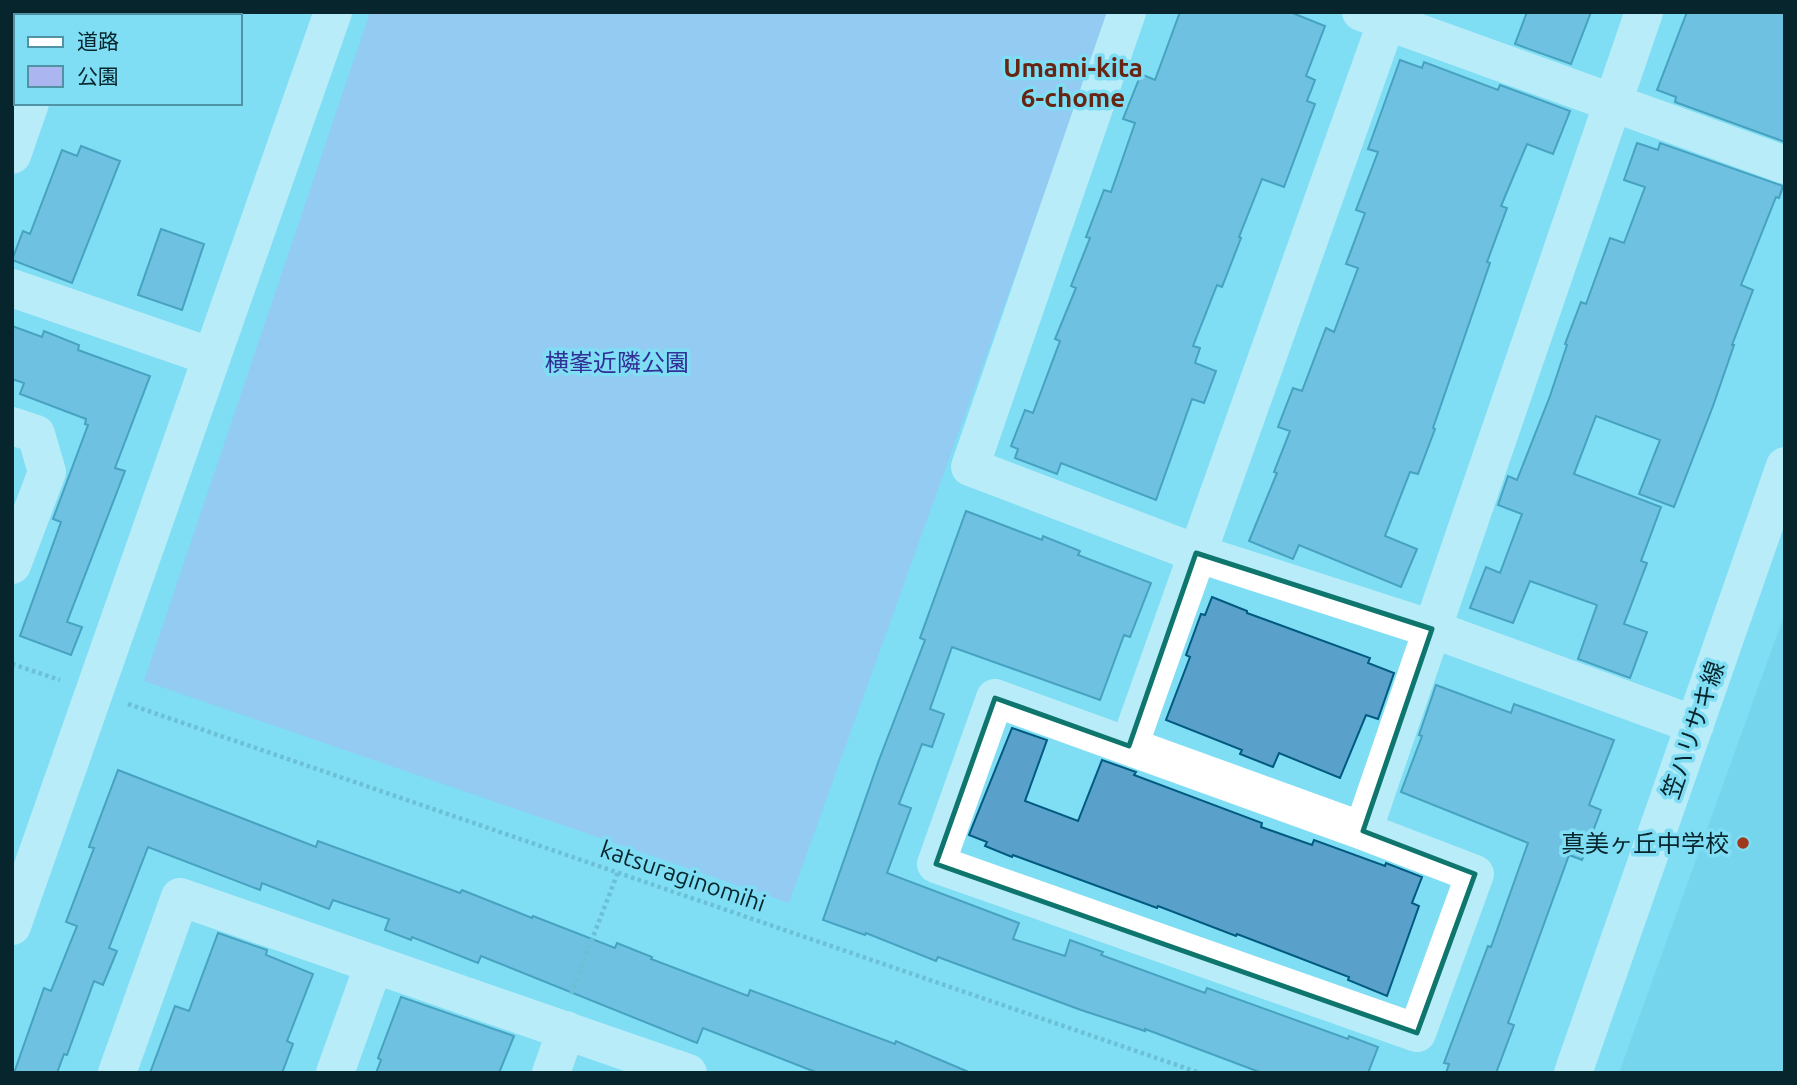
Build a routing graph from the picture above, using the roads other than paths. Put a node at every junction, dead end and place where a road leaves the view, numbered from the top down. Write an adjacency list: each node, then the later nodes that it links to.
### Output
1 (332, 12): 10 (street)
2 (1127, 12): 13 (street)
3 (1644, 12): 5 (street)
4 (1379, 15): 5 (street); 13 (street)
5 (1613, 102): 8 (street); 15 (street)
6 (29, 105): 7 (street)
7 (12, 155)
8 (1785, 165)
9 (12, 288): 10 (street)
10 (212, 357): 19 (street)
11 (12, 426): 14 (street)
12 (1785, 466): 16 (street, 笠ハリサキ線)
13 (1196, 553): 15 (street); 17 (street)
14 (12, 565)
15 (1432, 629): 16 (street); 18 (street)
16 (1695, 726): 26 (street, 笠ハリサキ線)
17 (1129, 746): 18 (street); 18 (street)
18 (1363, 831)
19 (12, 926)
20 (374, 964): 21 (street); 22 (street); 23 (street)
21 (562, 1029): 24 (street); 25 (street)
22 (117, 1073)
23 (335, 1073)
24 (551, 1073)
25 (688, 1073)
26 (1573, 1073)

